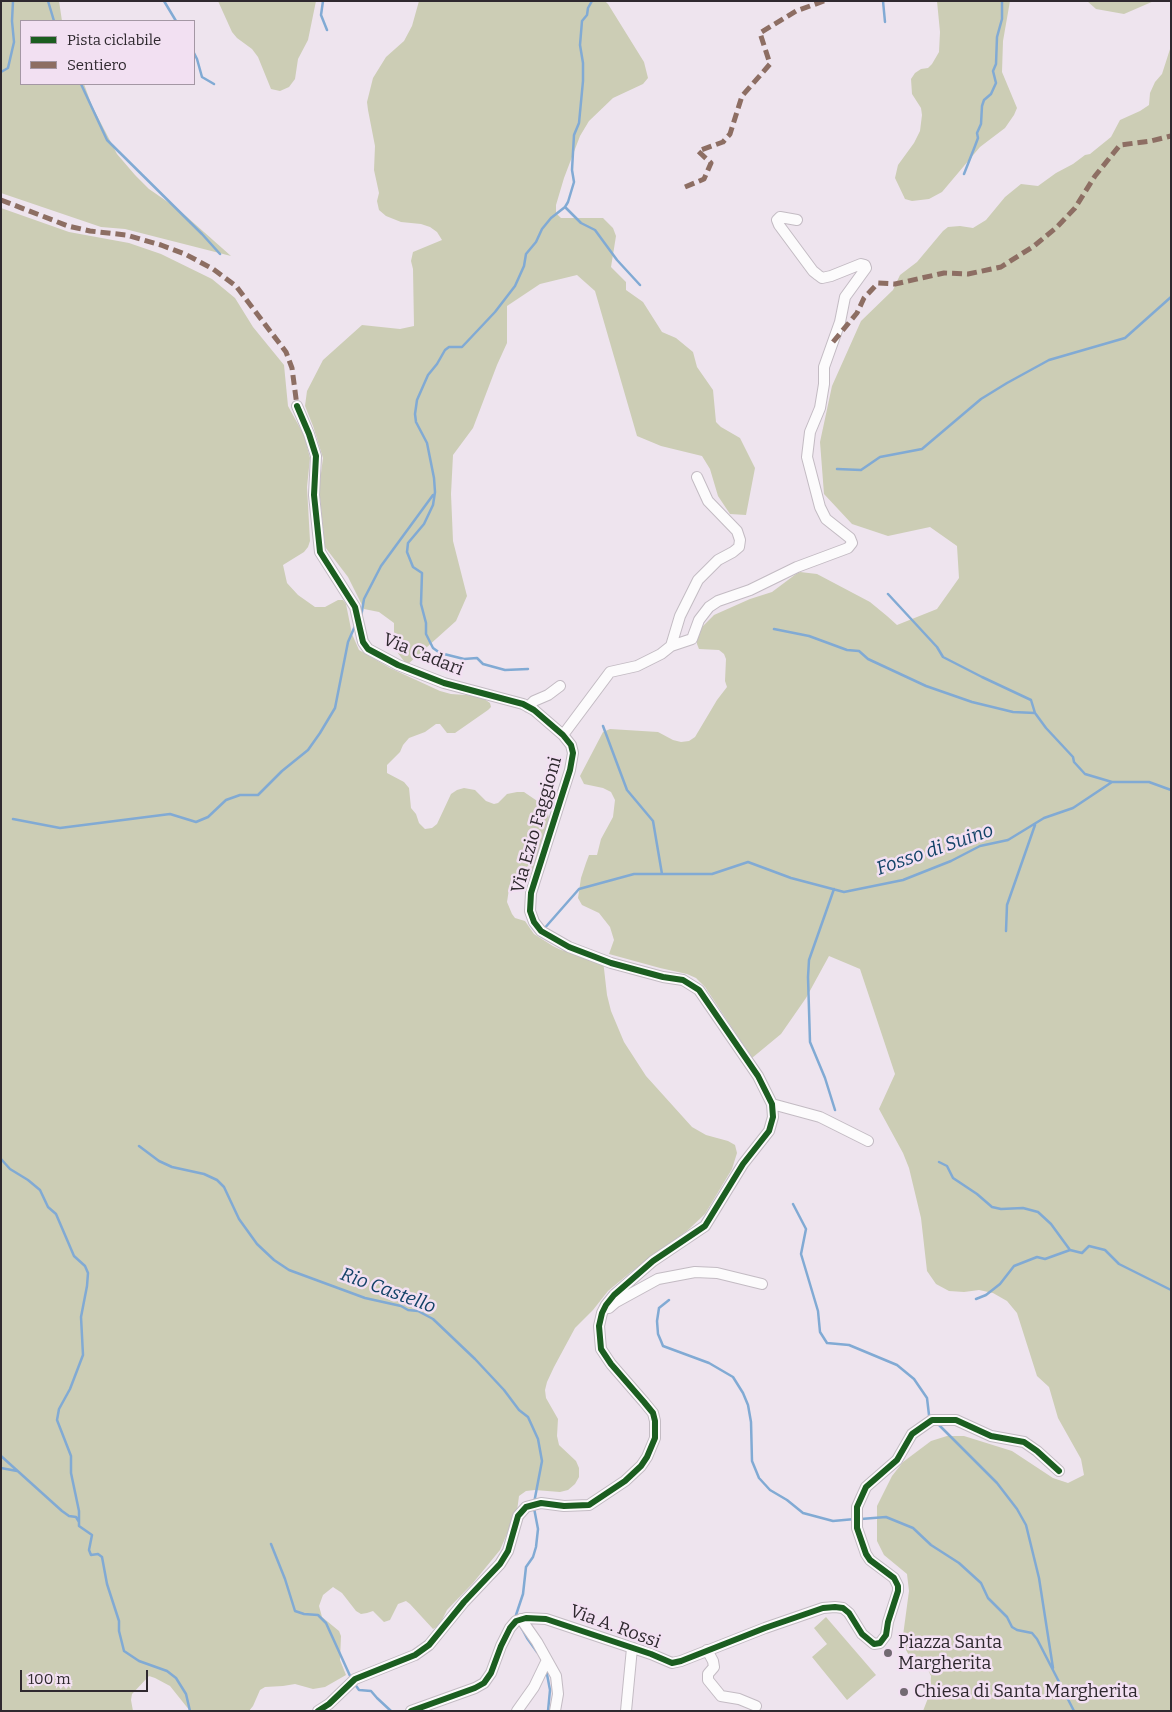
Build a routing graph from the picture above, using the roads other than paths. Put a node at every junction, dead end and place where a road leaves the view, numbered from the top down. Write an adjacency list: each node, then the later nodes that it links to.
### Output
1 (797, 220): 4 (street)
2 (297, 406): 6 (street, Via Cadari)
3 (697, 477): 4 (street)
4 (671, 646): 7 (street)
5 (560, 686): 6 (street)
6 (528, 707): 7 (street, Via Cadari)
7 (563, 735): 8 (street, Via Ezio Faggioni)
8 (772, 1104): 9 (street); 11 (street)
9 (868, 1141)
10 (762, 1284): 11 (street)
11 (602, 1313): 18 (street)
12 (1059, 1471): 15 (street, Via A. Rossi)
13 (521, 1619): 14 (street, Via A. Rossi); 16 (street); 19 (street)
14 (632, 1648): 15 (street, Via A. Rossi); 22 (street)
15 (707, 1650): 17 (street)
16 (547, 1660): 20 (street); 21 (street)
17 (756, 1706)
18 (318, 1711)
19 (411, 1711)
20 (517, 1711)
21 (555, 1711)
22 (626, 1711)

